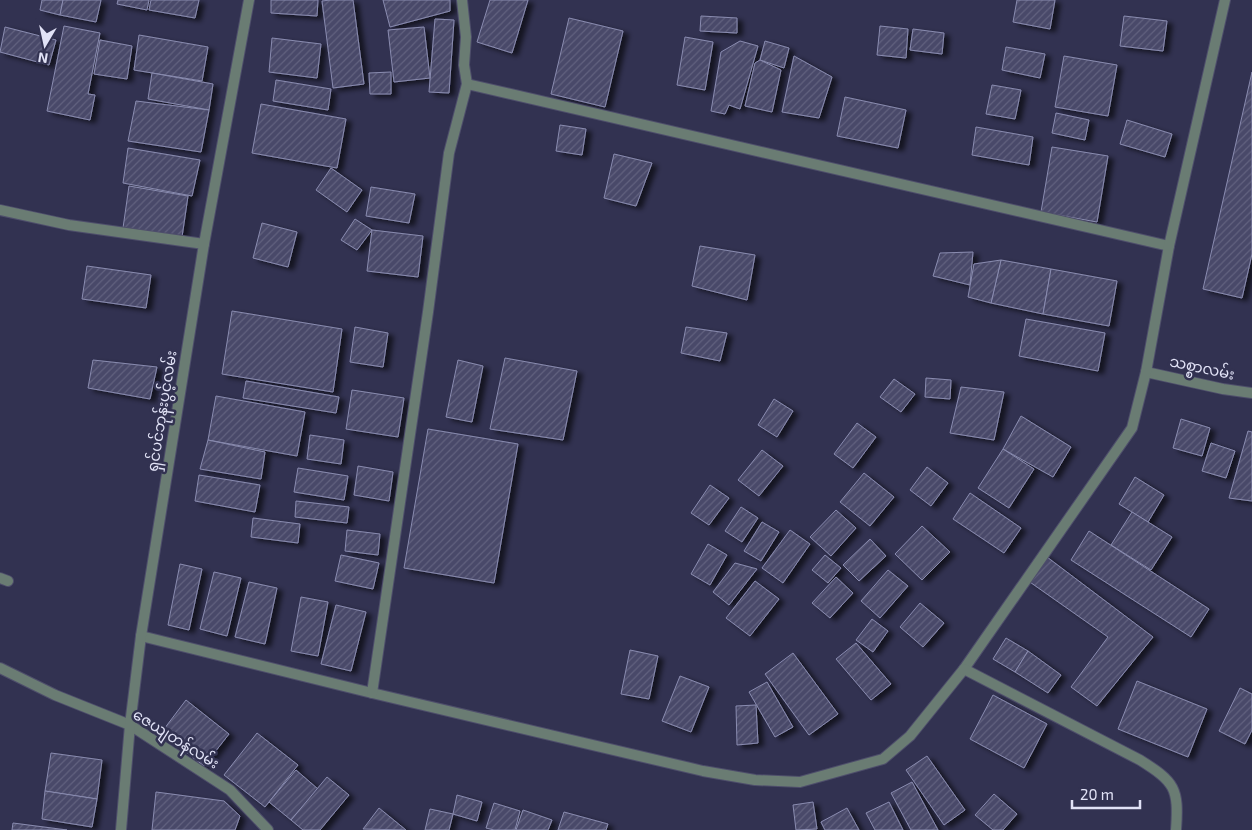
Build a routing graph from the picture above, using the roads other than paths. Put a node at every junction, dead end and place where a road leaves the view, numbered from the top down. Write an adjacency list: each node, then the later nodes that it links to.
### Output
1 (249, 0): 6 (street, ရှင်ပင်ဘုန်းပွင့်လမ်း)
2 (462, 0): 4 (street)
3 (1225, 0): 7 (street)
4 (466, 84): 7 (street); 13 (street)
5 (0, 210): 6 (street)
6 (204, 244): 10 (street, ရှင်ပင်ဘုန်းပွင့်လမ်း)
7 (1169, 246): 8 (street)
8 (1146, 372): 9 (street, သစ္စာလမ်း); 12 (street)
9 (1252, 393)
10 (141, 636): 13 (street); 14 (street, ရှင်ပင်ဘုန်းပွင့်လမ်း)
11 (0, 668): 14 (street, ဇေယျတန်လမ်း)
12 (964, 669): 13 (street); 17 (street)
13 (372, 693)
14 (130, 725): 15 (street, ရှင်ပင်ဘုန်းပွင့်လမ်း); 16 (street, ဇေယျတန်လမ်း)
15 (121, 830)
16 (268, 830)
17 (1176, 830)

